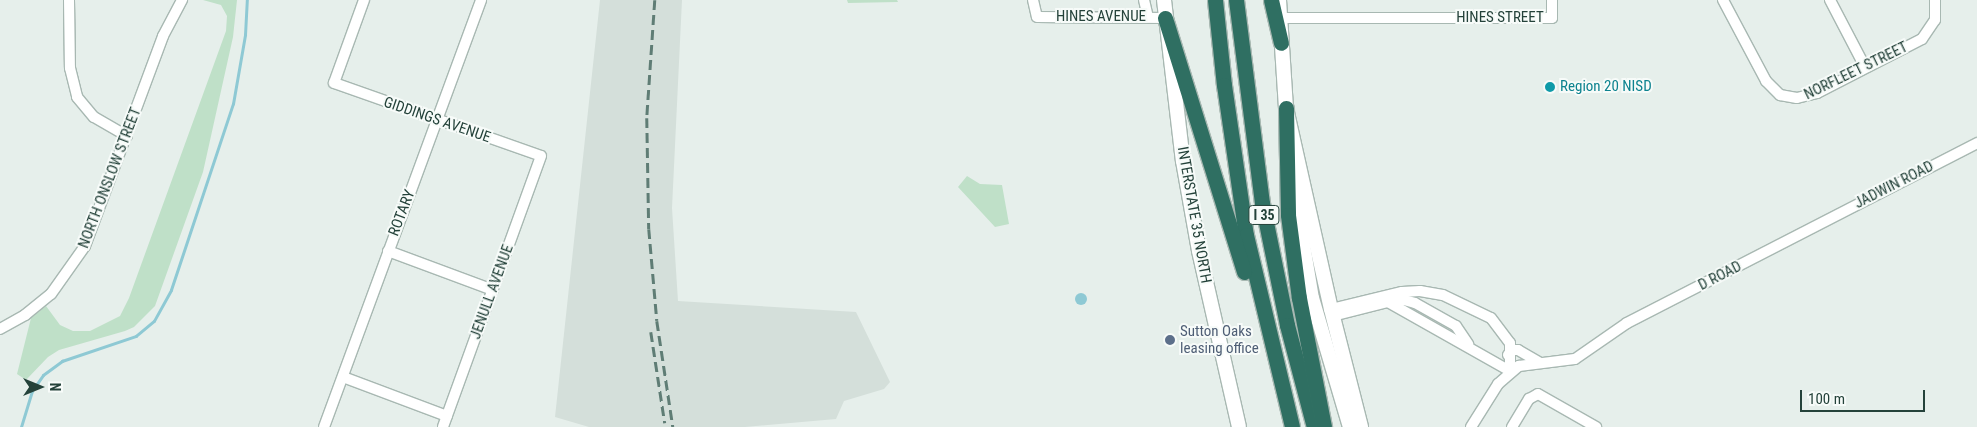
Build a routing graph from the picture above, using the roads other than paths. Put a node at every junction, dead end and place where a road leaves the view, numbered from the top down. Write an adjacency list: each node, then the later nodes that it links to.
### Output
1 (70, 0): 23 (street)
2 (182, 0): 23 (street, NORTH ONSLOW STREET)
3 (364, 0): 22 (street, GIDDINGS AVENUE)
4 (481, 0): 22 (street, ROTARY)
5 (1033, 0): 16 (street, HINES AVENUE)
6 (1144, 0): 16 (street)
7 (1164, 0): 17 (main road, INTERSTATE 35 NORTH)
8 (1215, 0): 42 (highway, I 35)
9 (1236, 0): 43 (highway, I 35)
10 (1271, 0): 19 (highway)
11 (1279, 0): 18 (main road)
12 (1552, 0): 18 (street, HINES STREET)
13 (1723, 0): 20 (street, NORFLEET STREET)
14 (1830, 0): 20 (street)
15 (1935, 0): 20 (street, NORFLEET STREET)
16 (1148, 17): 17 (street, HINES AVENUE)
17 (1166, 18): 40 (main road, INTERSTATE 35 NORTH); 41 (highway)
18 (1280, 18): 19 (main road)
19 (1281, 43): 21 (main road)
20 (1865, 67)
21 (1286, 108): 29 (main road); 44 (highway); 45 (main road)
22 (437, 120): 25 (street, GIDDINGS AVENUE); 27 (street, ROTARY)
23 (127, 136): 30 (street, NORTH ONSLOW STREET)
24 (1977, 143): 26 (street, JADWIN ROAD)
25 (540, 156): 28 (street, JENULL AVENUE)
26 (1812, 228): 32 (street, D ROAD)
27 (388, 251): 28 (street); 35 (street, ROTARY)
28 (493, 290): 37 (street, JENULL AVENUE)
29 (1332, 313): 31 (street); 33 (street); 46 (main road)
30 (0, 329)
31 (1512, 350): 32 (street); 33 (street); 34 (street)
32 (1539, 362): 34 (street)
33 (1500, 365): 34 (street); 36 (street)
34 (1510, 371): 36 (street)
35 (343, 377): 37 (street); 38 (street, ROTARY)
36 (1498, 384): 47 (street)
37 (447, 416): 39 (street, JENULL AVENUE)
38 (324, 427)
39 (442, 427)
40 (1239, 427)
41 (1284, 427)
42 (1292, 427)
43 (1314, 427)
44 (1324, 427)
45 (1350, 427)
46 (1361, 427)
47 (1470, 427)
48 (1512, 427): 49 (street)
49 (1596, 427)

